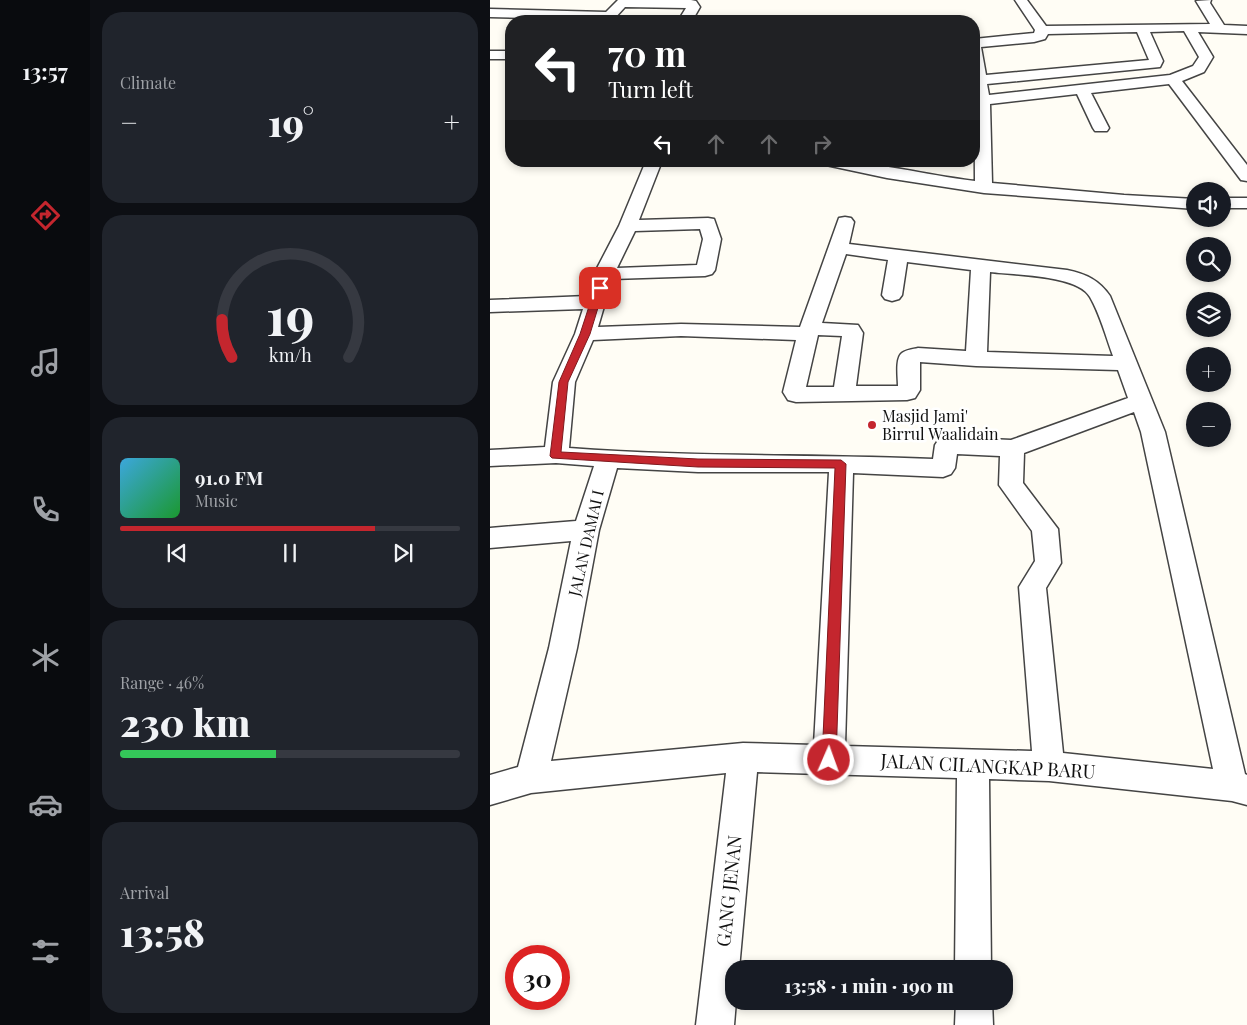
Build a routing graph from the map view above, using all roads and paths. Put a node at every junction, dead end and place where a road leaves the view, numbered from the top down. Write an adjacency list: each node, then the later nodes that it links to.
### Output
1 (1021, 0): 11 (street)
2 (1205, 0): 10 (street)
3 (624, 2): 6 (street); 7 (street)
4 (490, 13): 5 (street)
5 (569, 15)
6 (610, 15)
7 (688, 15)
8 (1188, 27): 9 (street); 10 (street); 17 (street)
9 (1142, 29): 11 (street); 16 (street)
10 (1220, 29): 12 (street)
11 (1042, 30): 13 (street)
12 (1247, 30)
13 (980, 42)
14 (490, 55): 15 (street)
15 (505, 55)
16 (980, 80)
17 (1173, 80): 18 (street); 24 (street)
18 (1082, 90): 19 (street); 20 (street)
19 (980, 101)
20 (1101, 128)
21 (980, 130): 25 (street)
22 (652, 167): 30 (street)
23 (881, 167): 25 (street)
24 (1246, 172)
25 (984, 188): 26 (street)
26 (1186, 203)
27 (1231, 203): 28 (street)
28 (1247, 203)
29 (845, 222): 31 (street)
30 (628, 226): 34 (street); 34 (street)
31 (838, 248): 32 (street); 38 (street)
32 (898, 256): 33 (street); 35 (street)
33 (981, 264): 40 (street); 41 (street)
34 (604, 274): 36 (street)
35 (892, 295)
36 (595, 302): 37 (street); 39 (street)
37 (490, 306)
38 (810, 330): 39 (street); 42 (street); 42 (street)
39 (585, 334): 45 (street)
40 (976, 359): 41 (street); 42 (street)
41 (1125, 363): 43 (street)
42 (844, 395)
43 (1142, 401): 44 (street); 56 (street)
44 (1012, 448): 48 (street); 54 (street)
45 (556, 456): 46 (street); 47 (street)
46 (490, 458)
47 (608, 459): 48 (street); 49 (street, JALAN DAMAI I)
48 (841, 464): 52 (street)
49 (586, 530): 50 (street); 55 (street, JALAN DAMAI I)
50 (490, 538)
51 (743, 757): 52 (street, JALAN CILANGKAP BARU); 55 (street, JALAN CILANGKAP BARU); 60 (street, GANG JENAN)
52 (829, 760): 53 (street, JALAN CILANGKAP BARU)
53 (973, 763): 54 (street, JALAN CILANGKAP BARU); 58 (street)
54 (1049, 766): 56 (street, JALAN CILANGKAP BARU)
55 (531, 778): 57 (street, JALAN CILANGKAP BARU)
56 (1239, 788)
57 (490, 790)
58 (974, 960)
59 (974, 1010): 61 (street)
60 (715, 1025)
61 (974, 1025)

